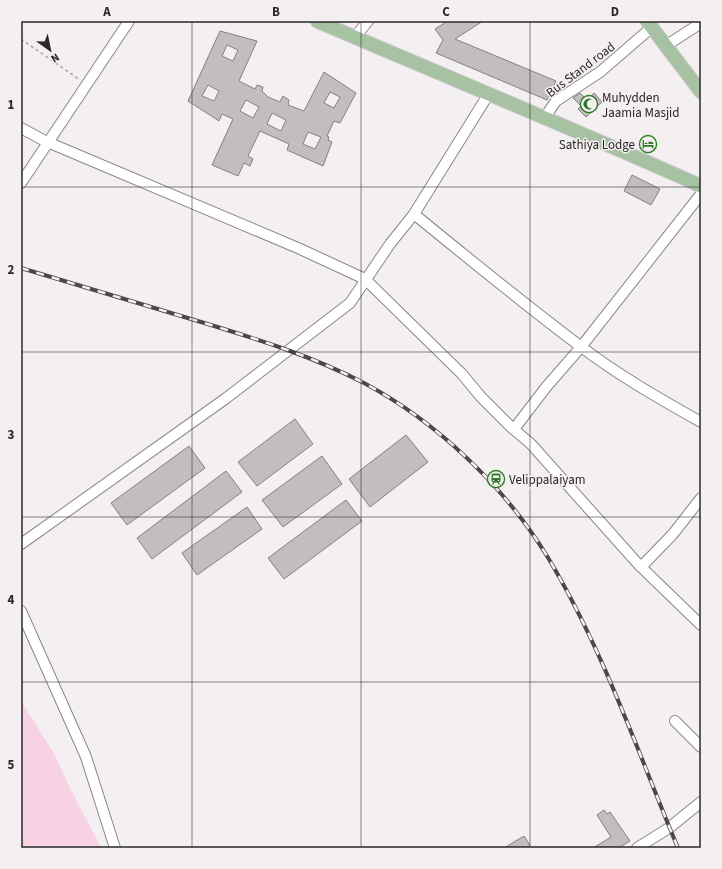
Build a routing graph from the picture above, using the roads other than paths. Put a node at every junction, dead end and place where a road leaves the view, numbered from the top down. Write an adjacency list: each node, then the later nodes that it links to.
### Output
1 (129, 21): 12 (street)
2 (316, 21): 6 (main road)
3 (368, 21): 6 (street)
4 (701, 23): 7 (street)
5 (649, 24): 7 (main road); 10 (street, Bus Stand road)
6 (355, 38): 9 (main road)
7 (666, 46): 8 (main road)
8 (701, 92)
9 (488, 95): 10 (main road); 16 (street)
10 (545, 117): 14 (main road)
11 (21, 128): 12 (street)
12 (47, 142): 13 (street); 17 (street)
13 (21, 182)
14 (701, 186)
15 (701, 194): 18 (street)
16 (414, 214): 17 (street); 18 (street)
17 (365, 279): 20 (street); 22 (street)
18 (581, 347): 19 (street); 20 (street)
19 (701, 422)
20 (514, 429): 23 (street)
21 (701, 498): 23 (street)
22 (21, 544)
23 (641, 567): 25 (street)
24 (21, 611): 29 (street)
25 (701, 625)
26 (675, 721): 27 (street)
27 (701, 747)
28 (701, 802): 30 (street)
29 (115, 848)
30 (637, 848)

